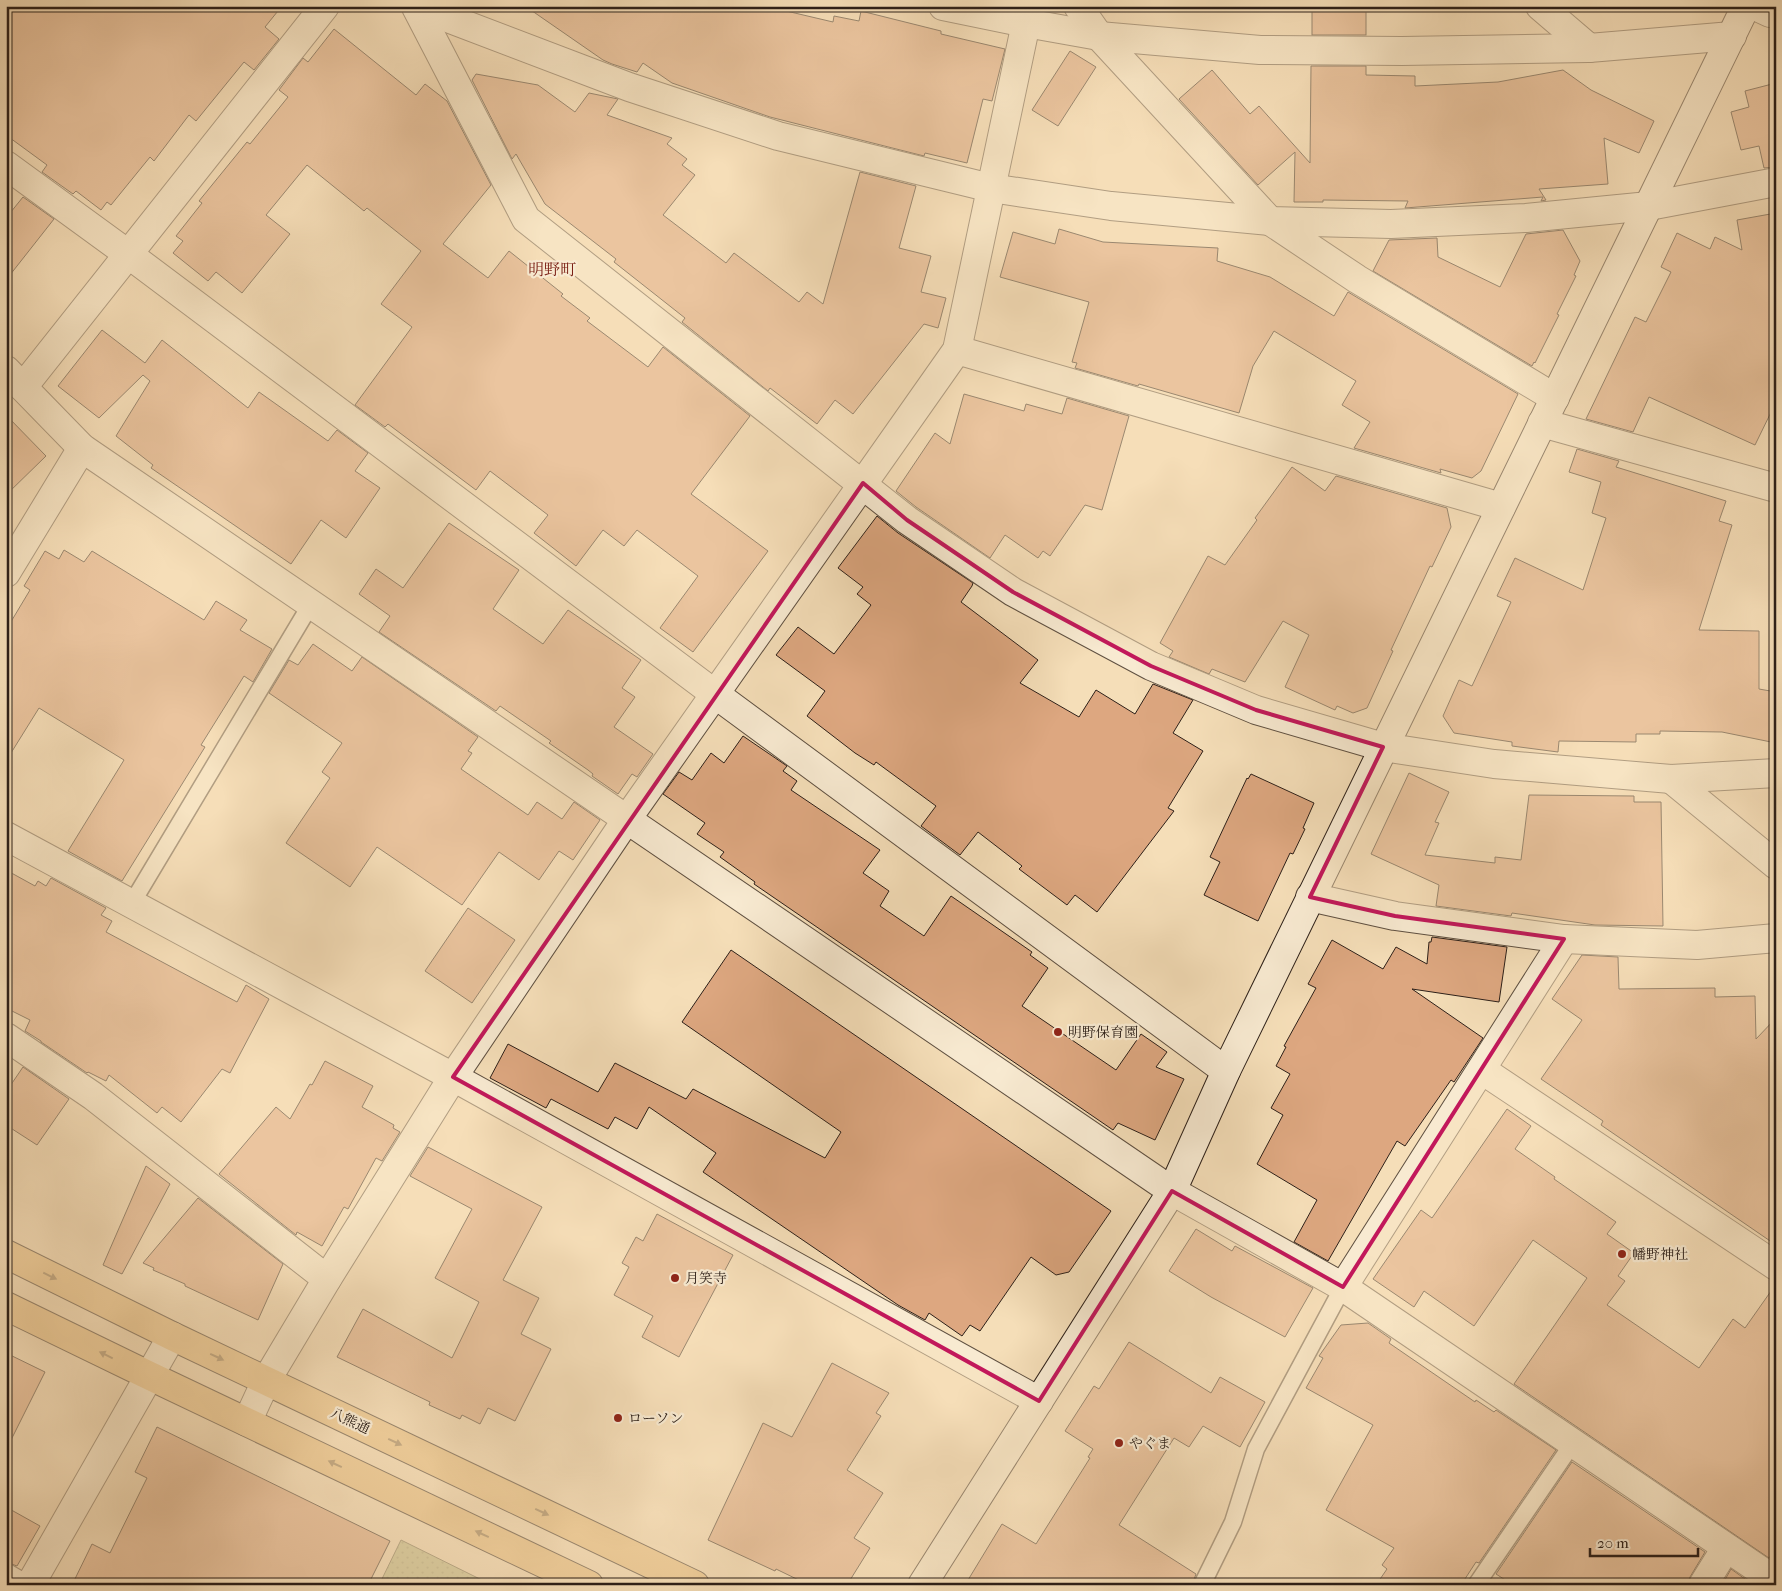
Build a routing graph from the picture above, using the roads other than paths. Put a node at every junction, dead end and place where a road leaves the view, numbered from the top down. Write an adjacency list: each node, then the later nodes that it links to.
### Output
1 (325, 6): 18 (street)
2 (416, 6): 15 (street); 24 (street)
3 (943, 6): 9 (street)
4 (1078, 6): 10 (street)
5 (1540, 6): 12 (street)
6 (1746, 6): 11 (street)
7 (1755, 6): 8 (street)
8 (1776, 11)
9 (1026, 24): 10 (street); 15 (street)
10 (1099, 36): 12 (street); 17 (street)
11 (1732, 36): 12 (street); 16 (street)
12 (1590, 48)
13 (6, 165): 18 (street)
14 (1776, 182): 16 (street)
15 (991, 188): 17 (street); 19 (street)
16 (1648, 206): 17 (street); 21 (street)
17 (1270, 221): 21 (street)
18 (128, 254): 20 (street); 29 (street)
19 (956, 350): 24 (street); 26 (street)
20 (15, 378): 23 (street)
21 (1555, 398): 22 (street)
22 (1542, 423): 25 (street); 26 (street)
23 (82, 448): 27 (street); 28 (street)
24 (863, 483): 29 (street); 30 (street)
25 (1776, 488)
26 (1501, 508): 30 (street)
27 (6, 573)
28 (311, 604): 33 (street); 37 (lane)
29 (715, 694): 33 (street); 42 (street)
30 (1383, 748): 32 (street); 36 (street)
31 (1776, 773): 32 (street)
32 (1671, 779): 35 (street)
33 (627, 819): 43 (street); 44 (street)
34 (6, 836): 37 (street)
35 (1776, 865)
36 (1310, 897): 39 (street); 42 (street)
37 (132, 903): 43 (street)
38 (1776, 938): 39 (street)
39 (1564, 939): 41 (street)
40 (6, 1037): 47 (street)
41 (1482, 1070): 46 (street); 48 (street)
42 (1226, 1071): 44 (street)
43 (452, 1077): 47 (street); 53 (street)
44 (1172, 1190): 48 (street); 53 (street)
45 (6, 1254): 50 (main road, 八熊通, one-way to 50)
46 (1776, 1266)
47 (327, 1279): 52 (street)
48 (1343, 1287): 55 (street); 64 (lane)
49 (6, 1306): 51 (main road, one-way to 49)
50 (172, 1336): 51 (street); 52 (main road, 八熊通, one-way to 52)
51 (150, 1376): 54 (main road); 60 (street)
52 (266, 1381): 54 (street); 62 (main road, 八熊通, one-way to 62)
53 (1039, 1400): 63 (street)
54 (247, 1422): 61 (main road, one-way to 54)
55 (1573, 1443): 56 (street); 65 (lane)
56 (1726, 1548): 58 (street); 66 (street)
57 (6, 1578): 59 (street)
58 (1776, 1581)
59 (18, 1585)
60 (30, 1585)
61 (589, 1585)
62 (695, 1585)
63 (922, 1585)
64 (1202, 1585)
65 (1476, 1585)
66 (1703, 1585)

